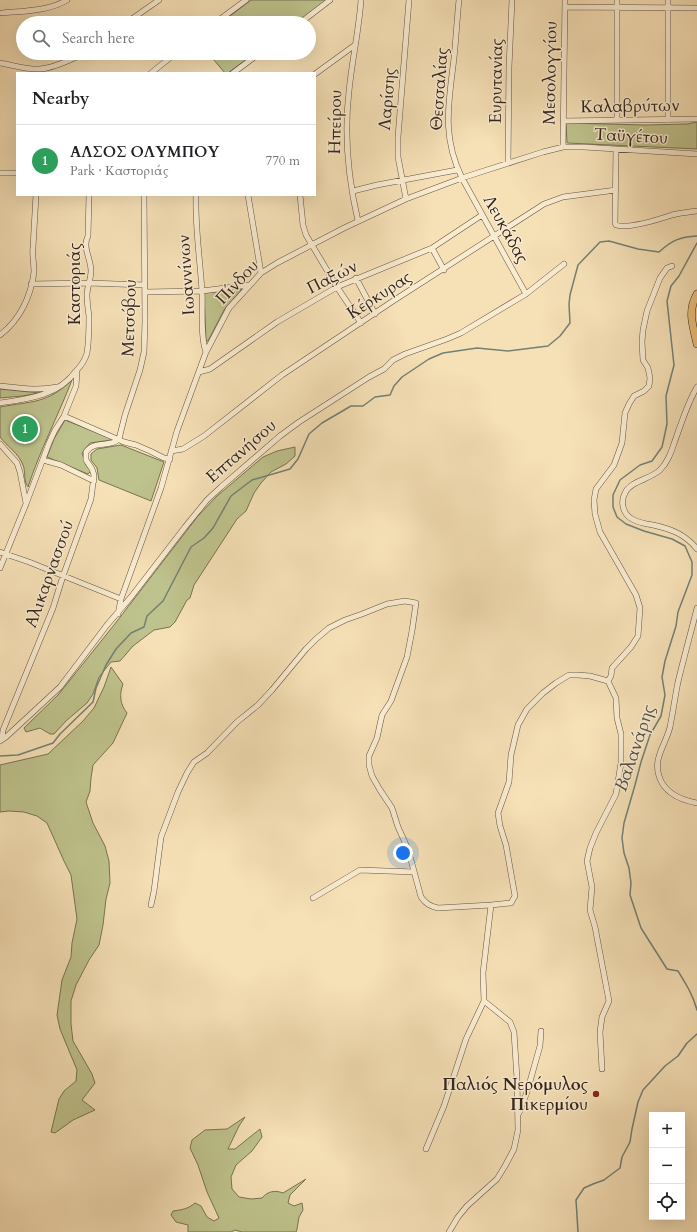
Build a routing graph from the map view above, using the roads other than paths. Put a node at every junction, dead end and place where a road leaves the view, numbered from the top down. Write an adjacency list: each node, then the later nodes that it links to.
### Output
1 (68, 0): 16 (street)
2 (159, 0): 17 (street)
3 (246, 0): 18 (street)
4 (330, 0): 19 (street)
5 (361, 0): 20 (street, Ηπείρου)
6 (409, 0): 41 (street, Λαρίσης)
7 (459, 0): 37 (street, Θεσσαλίας)
8 (512, 0): 36 (street, Ευρυτανίας)
9 (565, 0): 12 (street, Μεσολογγίου)
10 (617, 0): 14 (street)
11 (668, 0): 13 (street)
12 (565, 7): 14 (street); 32 (street, Μεσολογγίου)
13 (668, 7): 14 (street); 15 (street); 31 (street)
14 (617, 8): 30 (street)
15 (697, 8)
16 (2, 13)
17 (136, 16)
18 (224, 16)
19 (309, 16)
20 (355, 45): 28 (street); 43 (street, Ηπείρου)
21 (67, 60): 25 (street)
22 (167, 60): 26 (street)
23 (251, 60): 27 (street)
24 (0, 63): 25 (street)
25 (39, 71)
26 (152, 72)
27 (234, 72)
28 (316, 73)
29 (697, 119): 31 (street, Καλαβρύτων)
30 (616, 120): 31 (street, Καλαβρύτων); 32 (street, Καλαβρύτων)
31 (668, 120)
32 (563, 121): 33 (street, Μεσολογγίου)
33 (563, 147): 34 (street, Ταϋγέτου); 36 (street, Πίνδου)
34 (616, 149): 35 (street, Ταϋγέτου); 42 (street)
35 (697, 154)
36 (508, 163): 40 (street, Πίνδου)
37 (457, 170): 40 (street, Θεσσαλίας); 41 (street)
38 (0, 173): 39 (street)
39 (16, 173)
40 (462, 178): 50 (street, Πίνδου); 52 (street, Λευκάδας)
41 (403, 180): 43 (street); 50 (street, Λαρίσης)
42 (616, 190): 51 (street); 54 (street, Κέρκυρας)
43 (353, 191): 53 (street, Ηπείρου)
44 (36, 196): 63 (street)
45 (89, 196): 62 (street, Καστοριάς)
46 (144, 196): 64 (street, Μετσόβου)
47 (196, 196): 67 (street, Ιωαννίνων)
48 (248, 196): 60 (street)
49 (300, 196): 55 (street)
50 (406, 199): 53 (street, Πίνδου)
51 (697, 211)
52 (482, 215): 54 (street, Λευκάδας); 56 (street, Παξών)
53 (358, 221): 55 (street, Πίνδου)
54 (494, 237): 59 (street, Κέρκυρας); 69 (street, Λευκάδας)
55 (312, 245): 60 (street, Πίνδου); 66 (street)
56 (432, 248): 59 (street); 61 (street, Παξών)
57 (564, 264): 69 (street, Επτανήσου)
58 (672, 266): 98 (street)
59 (444, 270): 71 (street, Κέρκυρας)
60 (261, 273): 65 (street, Πίνδου)
61 (356, 278): 66 (street, Παξών); 71 (street)
62 (89, 283): 63 (street); 64 (street); 76 (street, Καστοριάς)
63 (31, 284): 73 (street)
64 (145, 285): 68 (street, Μετσόβου)
65 (250, 285): 67 (street); 75 (street, Πίνδου)
66 (336, 287): 72 (street); 77 (street, Παξών)
67 (202, 291): 68 (street); 75 (street, Ιωαννίνων)
68 (145, 292): 83 (street, Μετσόβου)
69 (526, 294): 97 (street, Επτανήσου)
70 (697, 294): 74 (main road)
71 (375, 314): 72 (street, Κέρκυρας)
72 (361, 323): 85 (street, Κέρκυρας)
73 (0, 335)
74 (697, 344)
75 (206, 352): 77 (street, Πίνδου)
76 (77, 370): 79 (street, Καστοριάς); 82 (street, Καστοριάς)
77 (199, 372): 85 (street, Πίνδου)
78 (0, 386): 79 (street)
79 (60, 386): 81 (street, Καστοριάς)
80 (697, 387): 90 (street)
81 (0, 403)
82 (64, 416): 83 (street); 87 (street, Καστοριάς)
83 (119, 439): 86 (street); 88 (street, Αλικαρνασσού)
84 (0, 444): 89 (street)
85 (171, 451): 86 (street, Πίνδου)
86 (170, 459): 95 (street, Πίνδου)
87 (43, 460): 88 (street); 89 (street, Καστοριάς)
88 (94, 481): 94 (street, Αλικαρνασσού)
89 (26, 504): 92 (street, Καστοριάς)
90 (697, 549)
91 (0, 552): 92 (street)
92 (6, 554): 93 (street, Καστοριάς); 94 (street)
93 (0, 568)
94 (63, 576): 95 (street); 99 (street, Αλικαρνασσού)
95 (121, 599): 97 (street, Πίνδου)
96 (697, 608): 100 (street)
97 (118, 614): 99 (street, Επτανήσου)
98 (608, 681): 104 (street); 107 (street)
99 (1, 740)
100 (697, 803)
101 (414, 872): 102 (street); 103 (street); 104 (street)
102 (313, 898)
103 (151, 905)
104 (490, 905): 105 (street)
105 (484, 1001): 108 (street); 109 (street)
106 (541, 1031): 108 (street)
107 (602, 1069)
108 (518, 1116): 110 (street)
109 (426, 1149)
110 (449, 1232)

